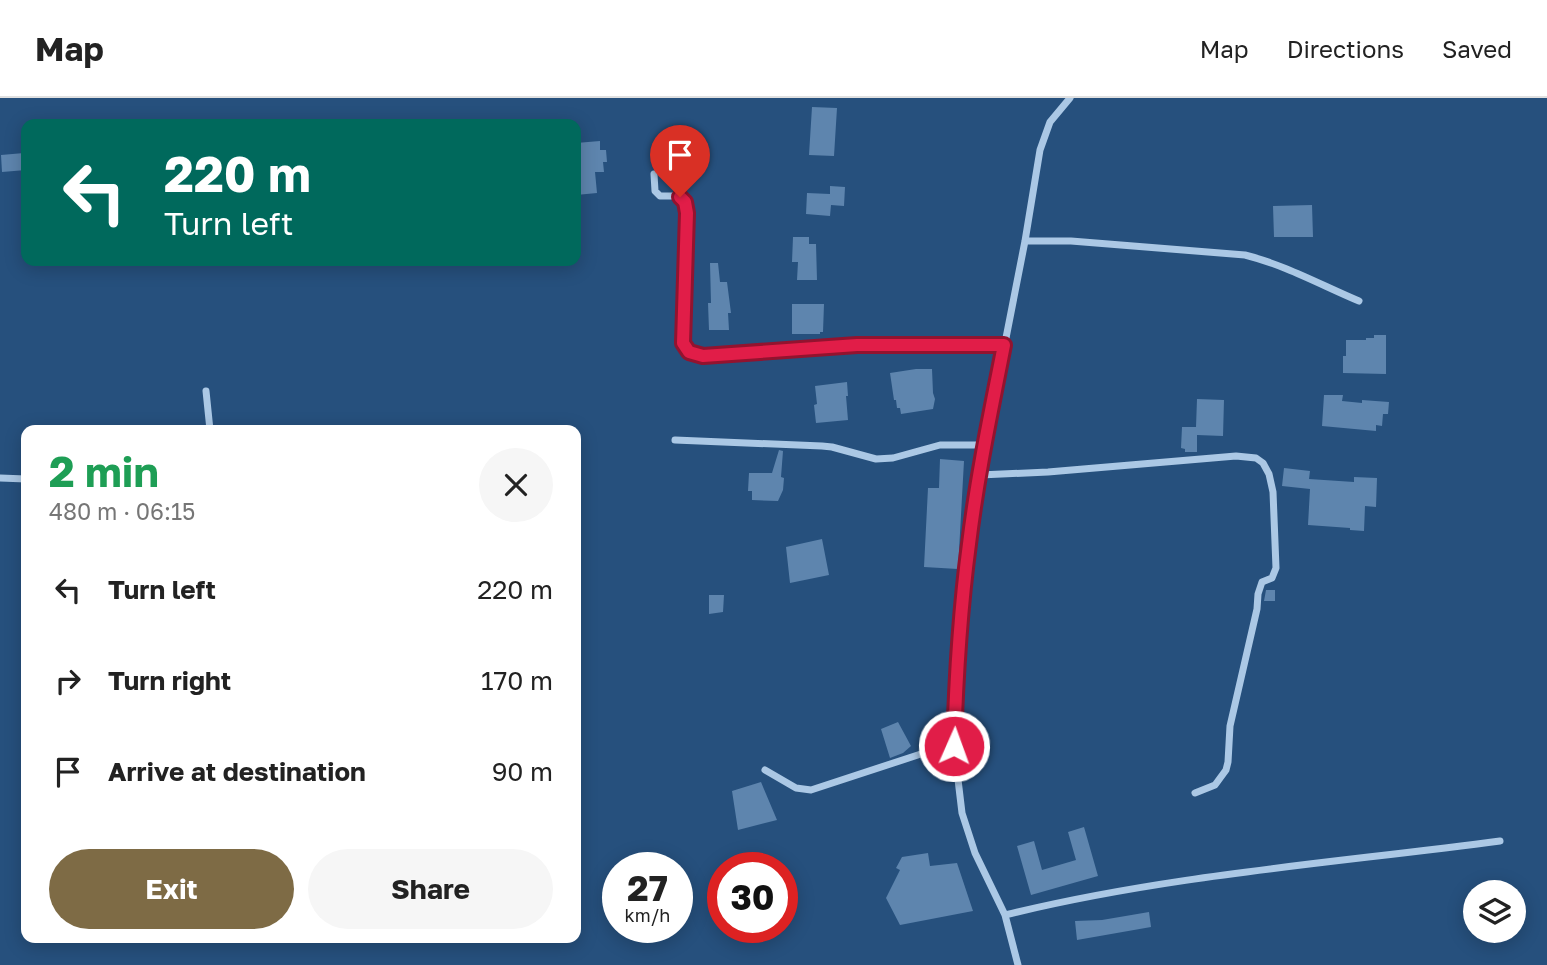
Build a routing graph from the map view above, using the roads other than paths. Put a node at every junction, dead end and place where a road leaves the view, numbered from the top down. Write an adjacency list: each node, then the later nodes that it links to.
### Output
1 (1070, 98): 3 (street)
2 (654, 174): 5 (street)
3 (1025, 241): 4 (street); 5 (street)
4 (1359, 301)
5 (1004, 345): 9 (street)
6 (206, 391): 7 (street)
7 (209, 425)
8 (675, 440): 9 (street)
9 (985, 445): 10 (street)
10 (980, 475): 13 (street); 15 (street)
11 (0, 478): 12 (street)
12 (21, 479)
13 (954, 746): 14 (street); 17 (street)
14 (765, 770)
15 (1195, 793)
16 (1500, 841): 17 (street)
17 (1005, 915): 18 (street)
18 (1018, 965)

